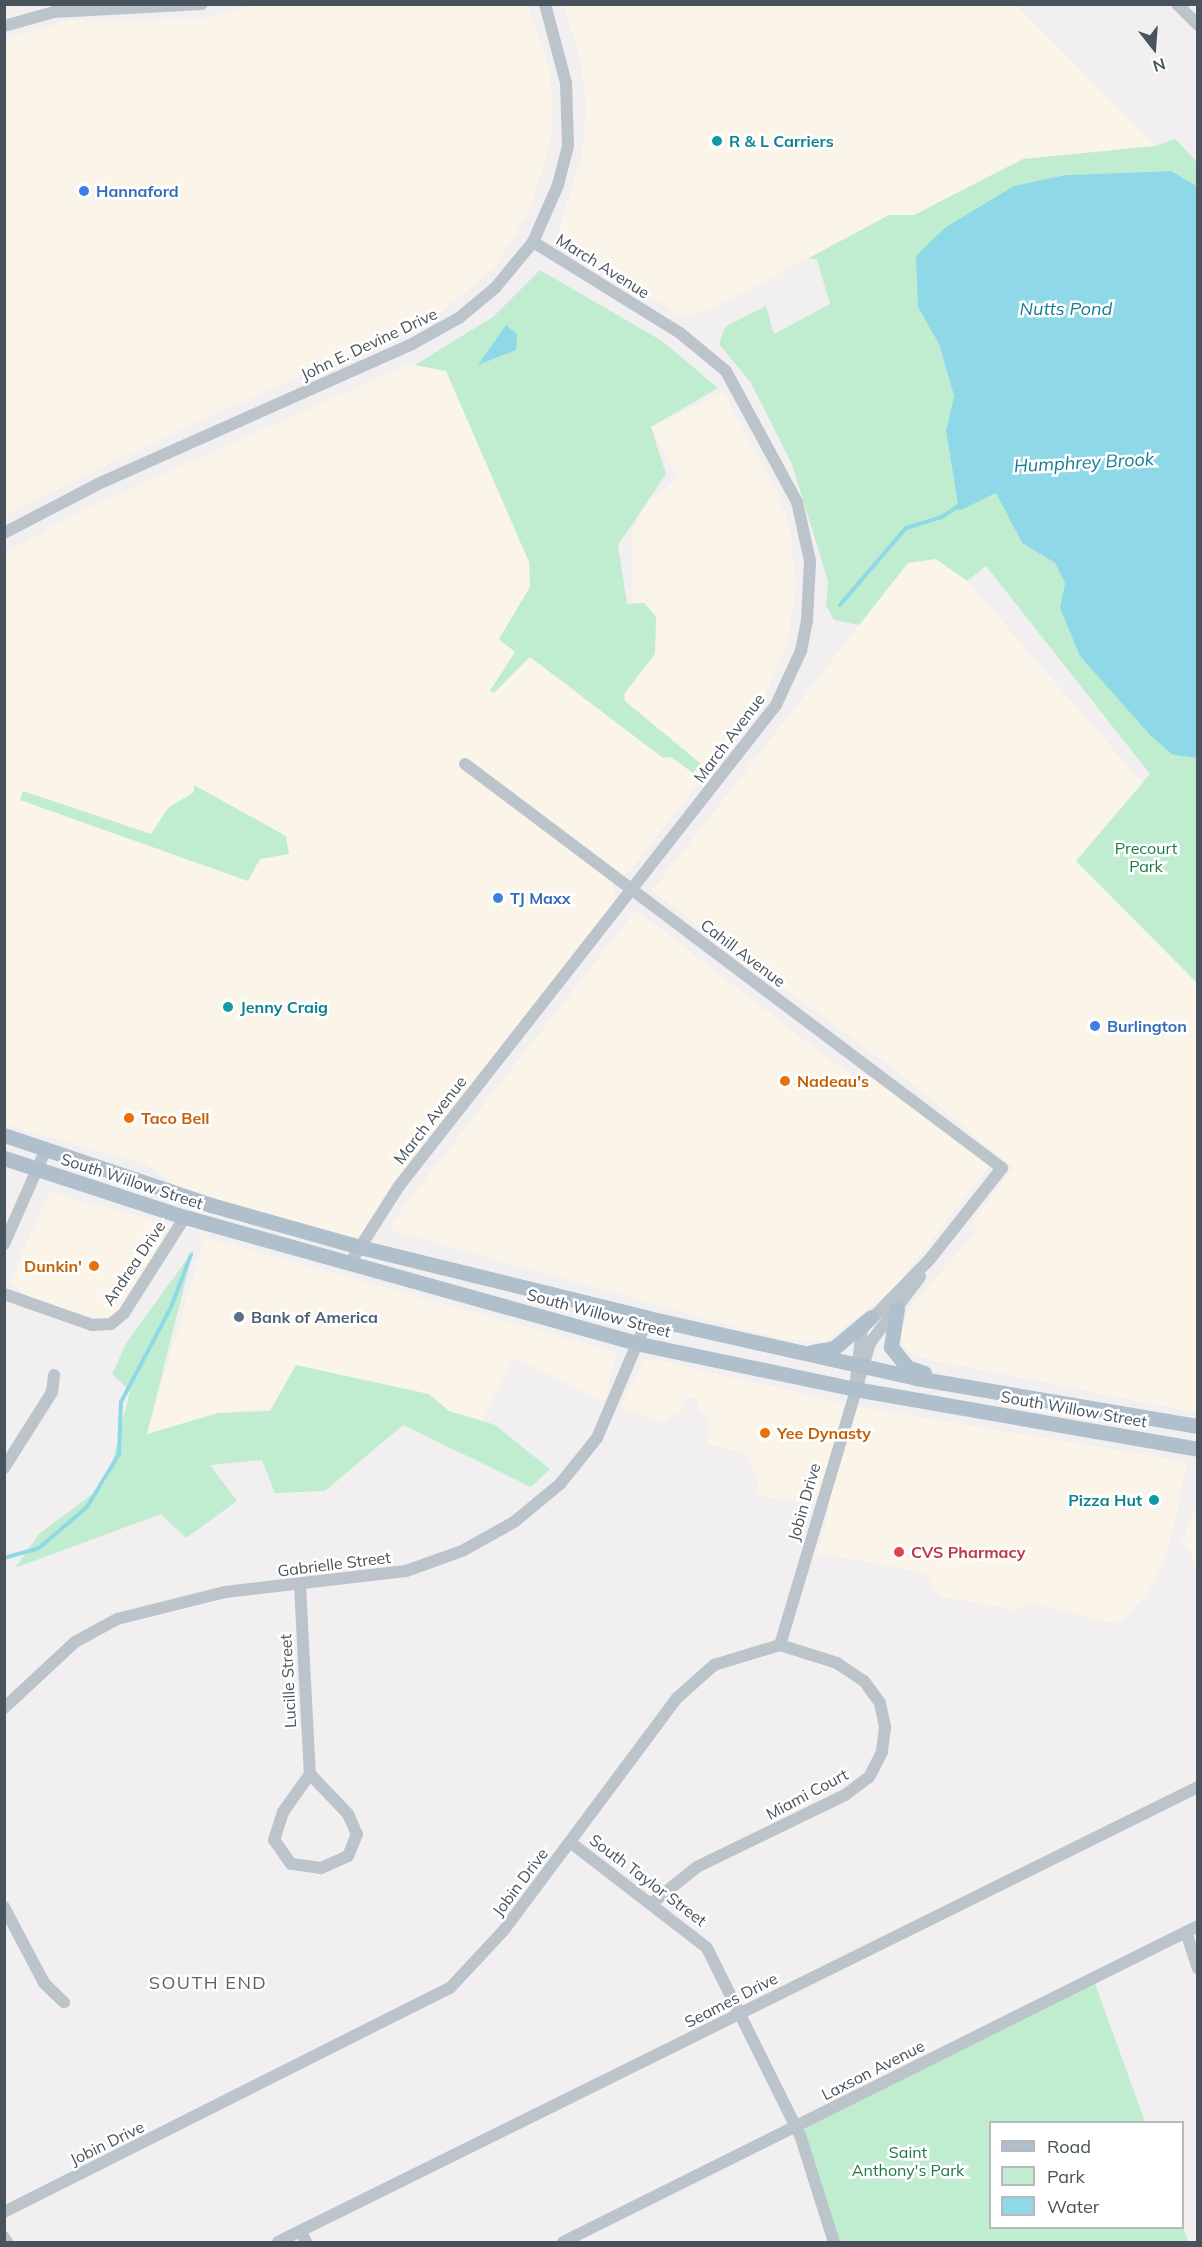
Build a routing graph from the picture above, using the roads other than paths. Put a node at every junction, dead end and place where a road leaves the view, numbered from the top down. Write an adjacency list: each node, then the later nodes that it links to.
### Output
1 (202, 4): 5 (street)
2 (546, 4): 6 (street, John E. Devine Drive)
3 (1177, 4): 4 (street)
4 (1197, 25)
5 (4, 26)
6 (533, 242): 7 (street, John E. Devine Drive); 9 (street, March Avenue)
7 (4, 533)
8 (465, 764): 9 (street, Cahill Avenue)
9 (632, 890): 16 (street, March Avenue); 17 (street, Cahill Avenue)
10 (4, 1135): 11 (main road, South Willow Street)
11 (46, 1149): 13 (street); 16 (main road, South Willow Street)
12 (4, 1158): 13 (main road, South Willow Street)
13 (37, 1169): 14 (main road, South Willow Street); 15 (street)
14 (185, 1217): 18 (main road, South Willow Street); 19 (street, Andrea Drive)
15 (4, 1244)
16 (360, 1247): 18 (street, March Avenue); 22 (main road, South Willow Street)
17 (930, 1259): 20 (street); 21 (street)
18 (350, 1263): 23 (main road, South Willow Street)
19 (4, 1294)
20 (897, 1309): 25 (street); 27 (main road)
21 (871, 1317): 24 (main road); 25 (street)
22 (648, 1318): 23 (street, Gabrielle Street); 24 (main road, South Willow Street)
23 (635, 1343): 28 (main road, South Willow Street); 32 (street, Gabrielle Street)
24 (789, 1350): 25 (main road, South Willow Street)
25 (858, 1366): 27 (main road, South Willow Street); 28 (street, Jobin Drive)
26 (54, 1375): 31 (street)
27 (969, 1387): 29 (main road, South Willow Street)
28 (855, 1389): 30 (main road, South Willow Street); 33 (street, Jobin Drive)
29 (1197, 1425)
30 (1197, 1449)
31 (4, 1468)
32 (300, 1587): 34 (street, Gabrielle Street); 35 (street, Lucille Street)
33 (780, 1645): 37 (street, Jobin Drive); 38 (street, Miami Court)
34 (4, 1707)
35 (310, 1774): 35 (street)
36 (1197, 1787): 43 (street, Seames Drive)
37 (570, 1842): 38 (street, South Taylor Street); 45 (street, Jobin Drive)
38 (652, 1903): 43 (street, South Taylor Street)
39 (4, 1907): 42 (street)
40 (1192, 1929): 41 (street); 44 (street, Laxson Avenue)
41 (1197, 1968)
42 (64, 2002)
43 (741, 2014): 44 (street, South Taylor Street); 47 (street, Seames Drive)
44 (796, 2126): 50 (street, Laxson Avenue); 51 (street, South Taylor Street)
45 (4, 2212)
46 (4, 2237): 48 (street)
47 (303, 2237): 49 (street, Seames Drive)
48 (7, 2242)
49 (278, 2242)
50 (563, 2242)
51 (834, 2242)

